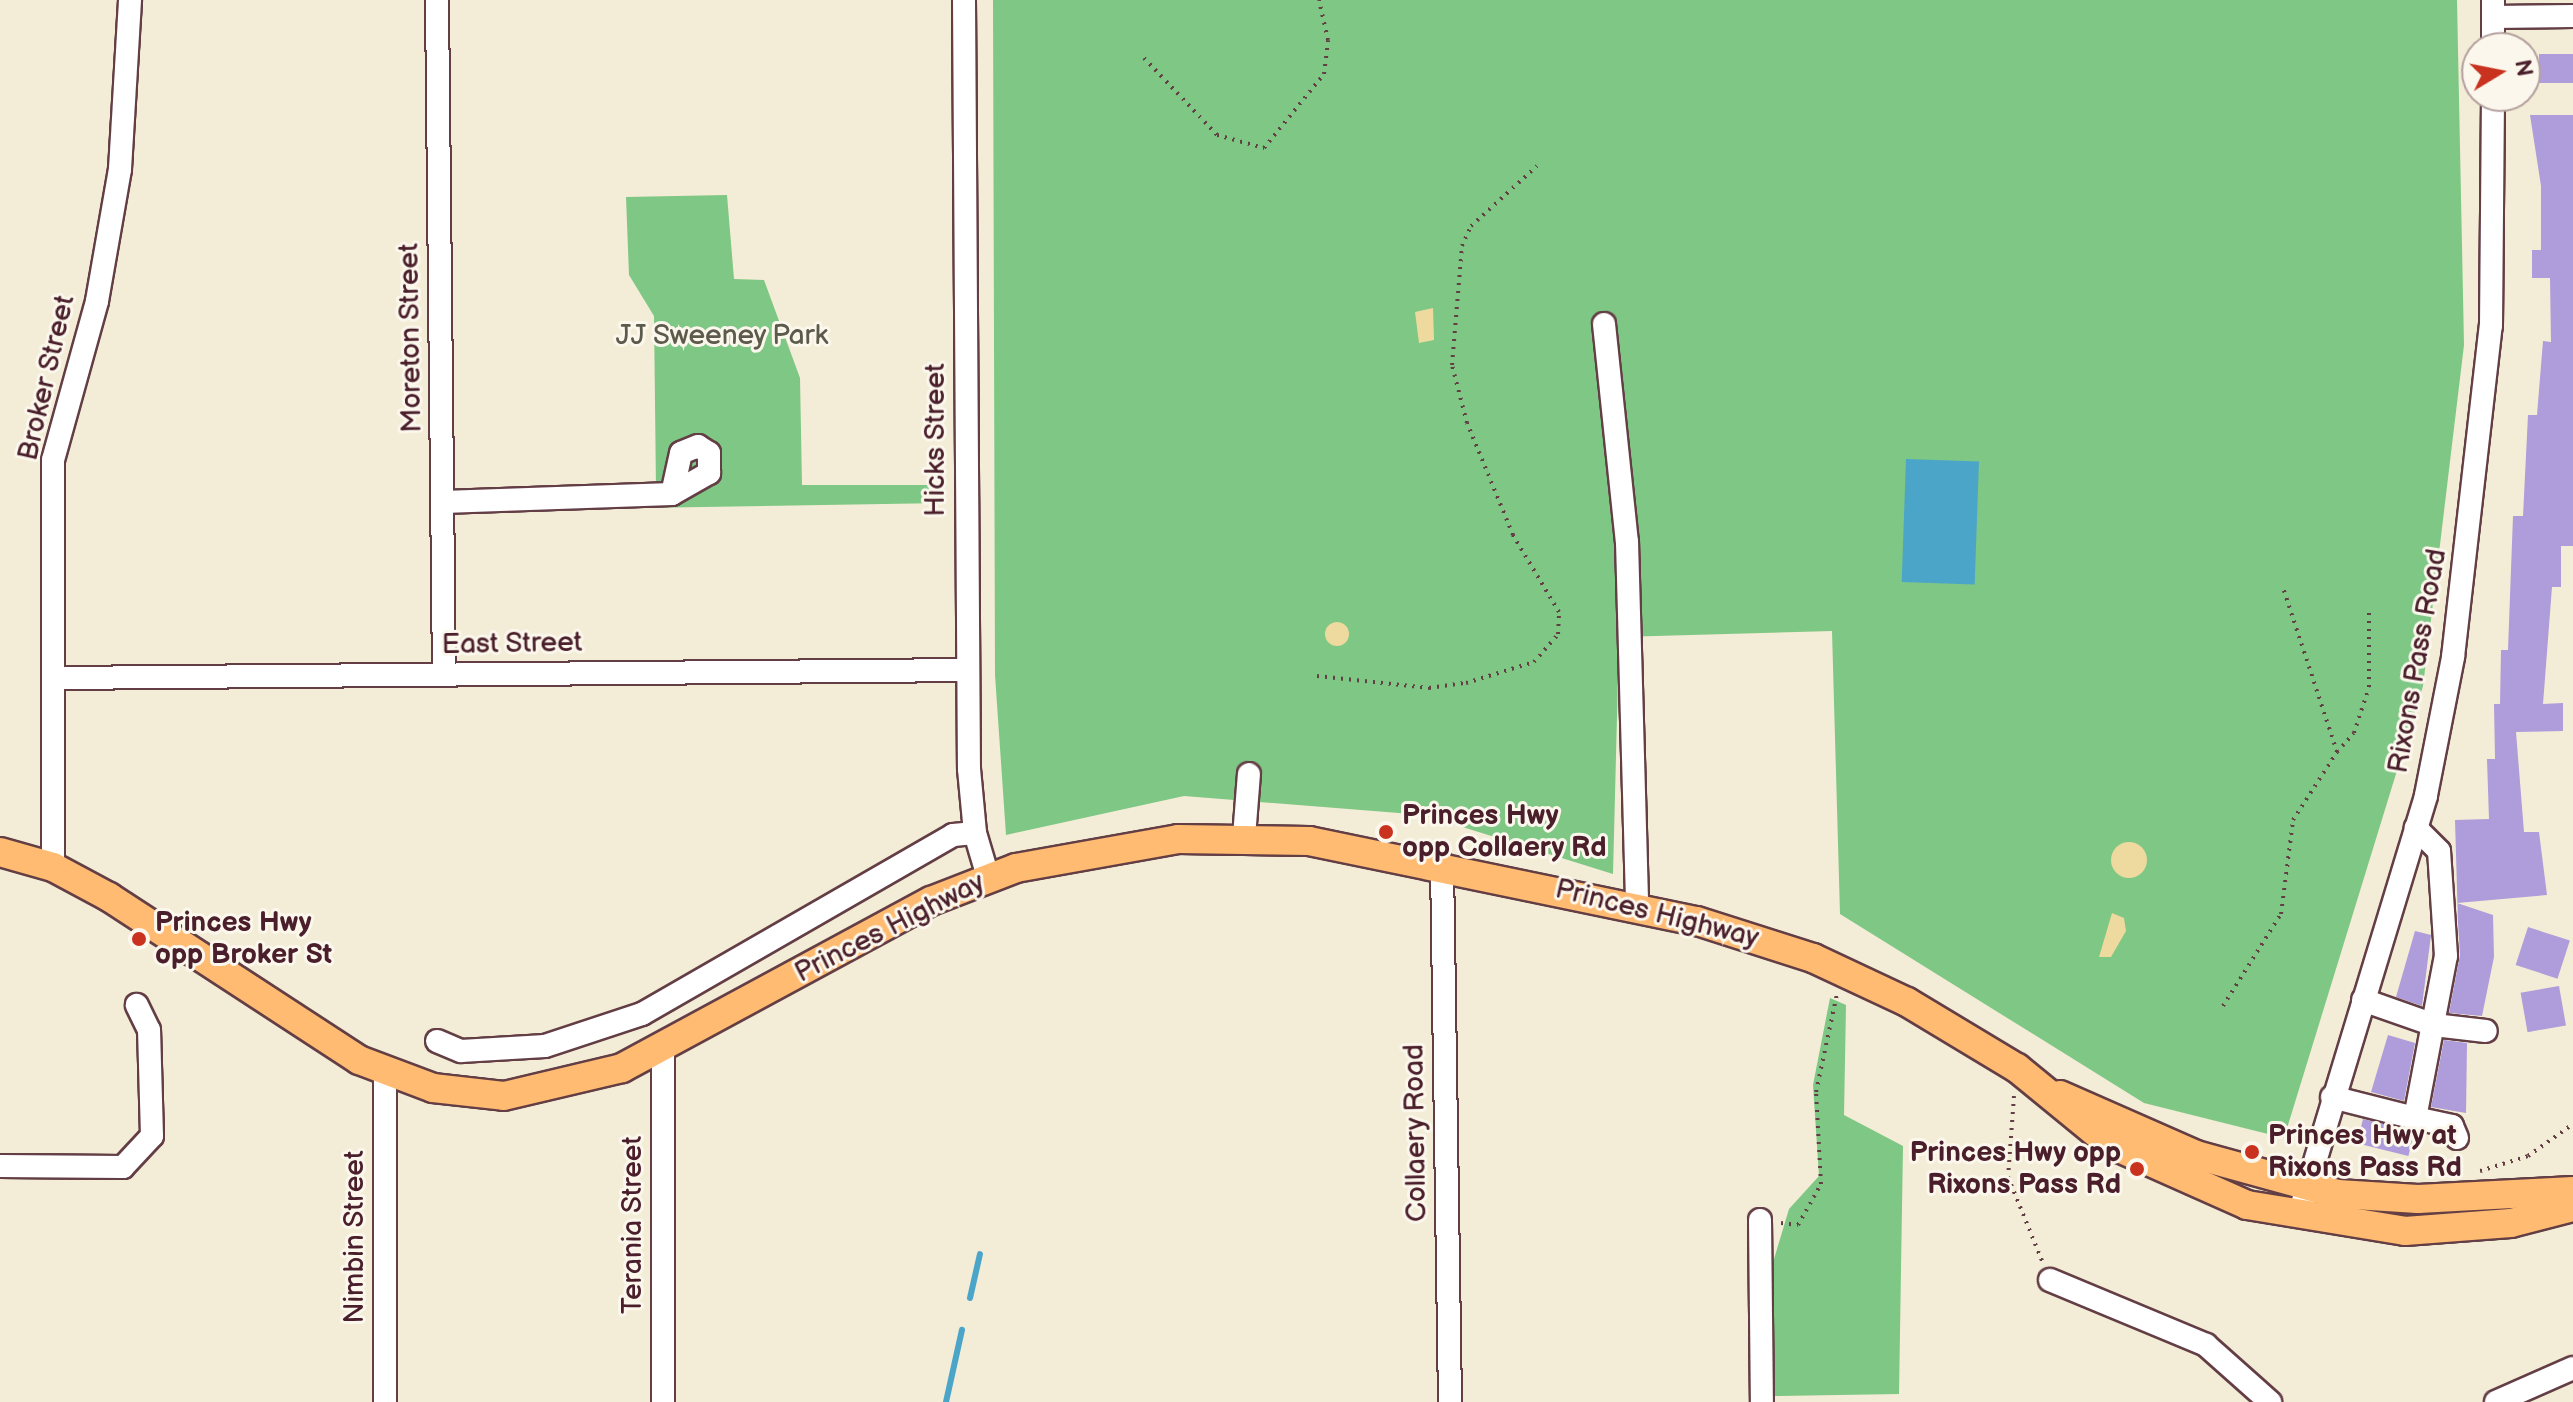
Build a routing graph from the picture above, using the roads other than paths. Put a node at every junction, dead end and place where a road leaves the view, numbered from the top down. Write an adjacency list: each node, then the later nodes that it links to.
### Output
1 (130, 0): 13 (street, Broker Street)
2 (437, 0): 10 (street, Moreton Street)
3 (964, 0): 11 (street, Hicks Street)
4 (2493, 9): 5 (street); 6 (street)
5 (2573, 16)
6 (2493, 32)
7 (2493, 112): 15 (street, Rixons Pass Road)
8 (1604, 324): 22 (street)
9 (672, 494): 10 (street)
10 (443, 502): 12 (street, Moreton Street)
11 (968, 670): 12 (street, East Street); 16 (street, Hicks Street)
12 (444, 675): 13 (street, East Street)
13 (56, 678): 20 (street, Broker Street)
14 (1249, 774): 17 (street)
15 (2416, 828): 23 (street, Rixons Pass Road); 25 (street)
16 (975, 833): 21 (street, Hicks Street); 27 (street)
17 (1244, 837): 19 (main road, Princes Highway); 21 (main road, Princes Highway)
18 (0, 852): 20 (main road, Princes Highway)
19 (1442, 863): 22 (main road, Princes Highway); 44 (street, Collaery Road)
20 (53, 867): 29 (main road, Princes Highway)
21 (988, 877): 28 (main road, Princes Highway)
22 (1637, 907): 30 (main road, Princes Highway)
23 (2363, 1000): 25 (street); 31 (street, Rixons Pass Road)
24 (137, 1005): 34 (street)
25 (2434, 1025): 26 (street); 32 (street)
26 (2486, 1031)
27 (437, 1041)
28 (663, 1049): 29 (main road, Princes Highway); 43 (street, Terania Street)
29 (385, 1071): 42 (street, Nimbin Street)
30 (2055, 1094): 35 (main road, Princes Highway); 38 (main road, Princes Highway)
31 (2332, 1097): 32 (street); 35 (street, Rixons Pass Road)
32 (2415, 1118): 33 (street)
33 (2457, 1138)
34 (0, 1166)
35 (2306, 1186): 36 (main road, Princes Highway); 38 (street, Rixons Pass Road)
36 (2573, 1191)
37 (2573, 1207): 38 (main road, Princes Highway)
38 (2300, 1218)
39 (1760, 1220): 45 (street)
40 (2050, 1280): 46 (street)
41 (2573, 1368): 47 (street)
42 (385, 1402)
43 (663, 1402)
44 (1450, 1402)
45 (1762, 1402)
46 (2270, 1402)
47 (2496, 1402)

